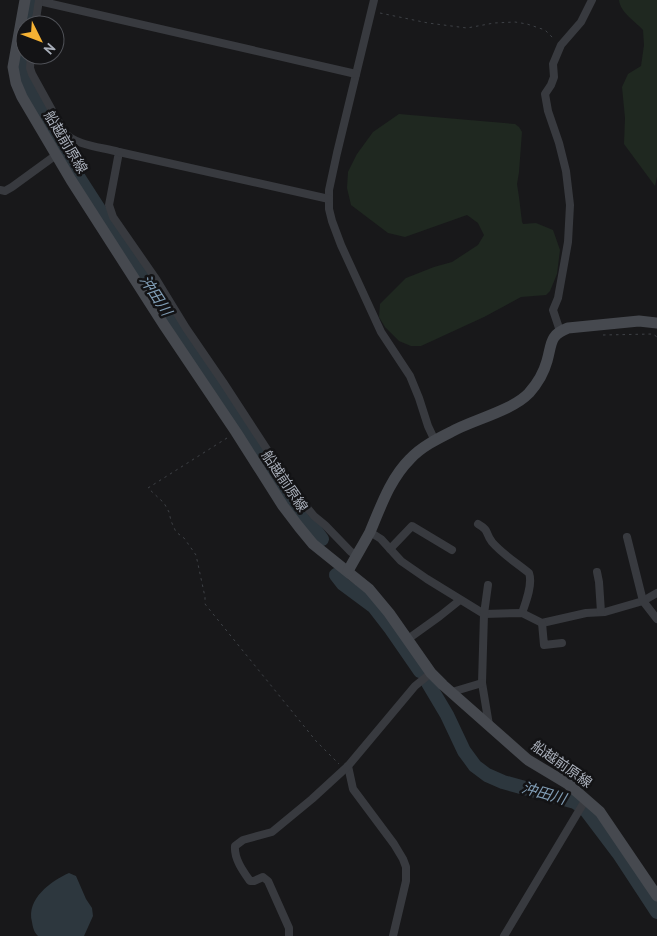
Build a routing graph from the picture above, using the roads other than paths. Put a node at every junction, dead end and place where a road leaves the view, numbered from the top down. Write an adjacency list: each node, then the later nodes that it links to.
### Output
1 (25, 0): 9 (main road, 船越前原線)
2 (374, 0): 7 (street)
3 (592, 0): 13 (street)
4 (39, 1): 5 (street); 7 (street)
5 (37, 15)
6 (30, 65): 8 (street)
7 (356, 74): 11 (street)
8 (120, 152): 11 (street); 20 (street)
9 (56, 155): 10 (street); 21 (main road, 船越前原線)
10 (0, 190)
11 (329, 199): 14 (street)
12 (657, 323): 13 (main road)
13 (560, 332): 14 (main road)
14 (435, 441): 16 (main road)
15 (478, 524): 28 (street)
16 (370, 532): 18 (street); 20 (main road)
17 (627, 537): 26 (street)
18 (390, 549): 19 (street); 25 (street)
19 (452, 550)
20 (356, 554): 21 (main road)
21 (348, 572): 32 (main road, 船越前原線)
22 (597, 572): 27 (street)
23 (488, 584): 29 (street)
24 (657, 593): 26 (street)
25 (460, 600): 29 (street); 32 (street)
26 (643, 602): 27 (street); 30 (street)
27 (601, 612): 31 (street)
28 (522, 613): 29 (street); 31 (street)
29 (484, 614): 35 (street)
30 (657, 619)
31 (542, 623): 33 (street)
32 (408, 639): 34 (main road, 船越前原線)
33 (562, 643)
34 (431, 673): 36 (main road, 船越前原線); 38 (street)
35 (482, 683): 36 (street); 37 (street)
36 (452, 692): 37 (main road, 船越前原線)
37 (489, 725): 39 (main road, 船越前原線)
38 (346, 767): 41 (street); 42 (street)
39 (586, 799): 40 (main road, 船越前原線); 43 (street)
40 (657, 896)
41 (288, 936)
42 (392, 936)
43 (504, 936)

